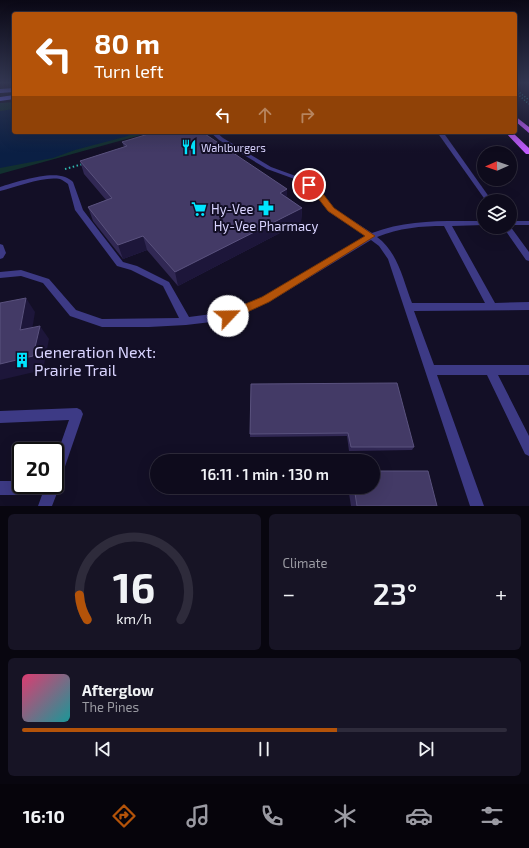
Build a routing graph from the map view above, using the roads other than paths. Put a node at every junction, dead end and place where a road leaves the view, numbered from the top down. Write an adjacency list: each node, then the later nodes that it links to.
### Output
1 (517, 120): 2 (main road)
2 (529, 131)
3 (215, 134): 14 (lane)
4 (441, 134): 8 (lane)
5 (510, 134): 6 (main road)
6 (529, 152)
7 (0, 189): 22 (lane)
8 (484, 194)
9 (477, 223): 12 (lane)
10 (517, 223): 11 (lane)
11 (529, 223)
12 (447, 224): 14 (lane); 21 (lane)
13 (512, 234): 17 (lane)
14 (371, 236): 19 (lane); 22 (lane)
15 (0, 248): 16 (lane)
16 (0, 256)
17 (529, 258)
18 (0, 275): 22 (lane)
19 (408, 306): 21 (lane); 23 (lane)
20 (529, 306): 21 (lane)
21 (492, 307)
22 (186, 321)
23 (430, 370): 24 (lane); 33 (lane)
24 (490, 370): 25 (lane); 27 (lane)
25 (529, 370)
26 (0, 417): 28 (lane)
27 (529, 450)
28 (64, 452)
29 (12, 487): 30 (lane)
30 (0, 488)
31 (49, 494): 32 (lane)
32 (45, 506)
33 (477, 506)

